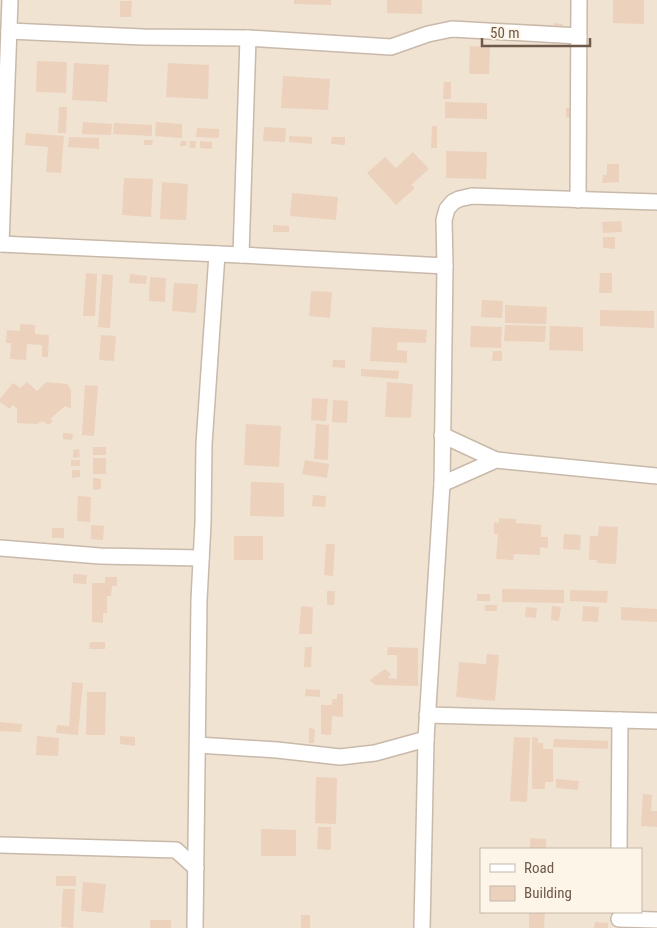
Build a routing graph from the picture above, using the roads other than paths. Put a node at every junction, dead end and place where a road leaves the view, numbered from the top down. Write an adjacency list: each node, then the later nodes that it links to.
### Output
1 (10, 0): 3 (street)
2 (579, 0): 4 (street)
3 (9, 31): 5 (street); 8 (street)
4 (579, 36): 5 (street); 6 (street)
5 (248, 38): 10 (street)
6 (578, 200): 7 (street); 11 (street)
7 (657, 202)
8 (0, 244): 9 (street)
9 (217, 254): 10 (street); 17 (street)
10 (241, 255): 11 (street)
11 (445, 266): 12 (street)
12 (442, 435): 13 (street); 15 (street)
13 (496, 460): 14 (street); 15 (street)
14 (657, 476)
15 (442, 484): 18 (street)
16 (0, 548): 17 (street)
17 (201, 558): 22 (street)
18 (427, 715): 19 (street); 21 (street)
19 (620, 720): 20 (street); 25 (street)
20 (657, 721)
21 (426, 740): 22 (street); 31 (street)
22 (198, 745): 23 (street)
23 (195, 830): 26 (street); 27 (street)
24 (0, 845): 26 (street)
25 (619, 848)
26 (176, 850): 27 (street)
27 (196, 868): 30 (street)
28 (619, 920): 29 (street)
29 (657, 920)
30 (195, 928)
31 (422, 928)

